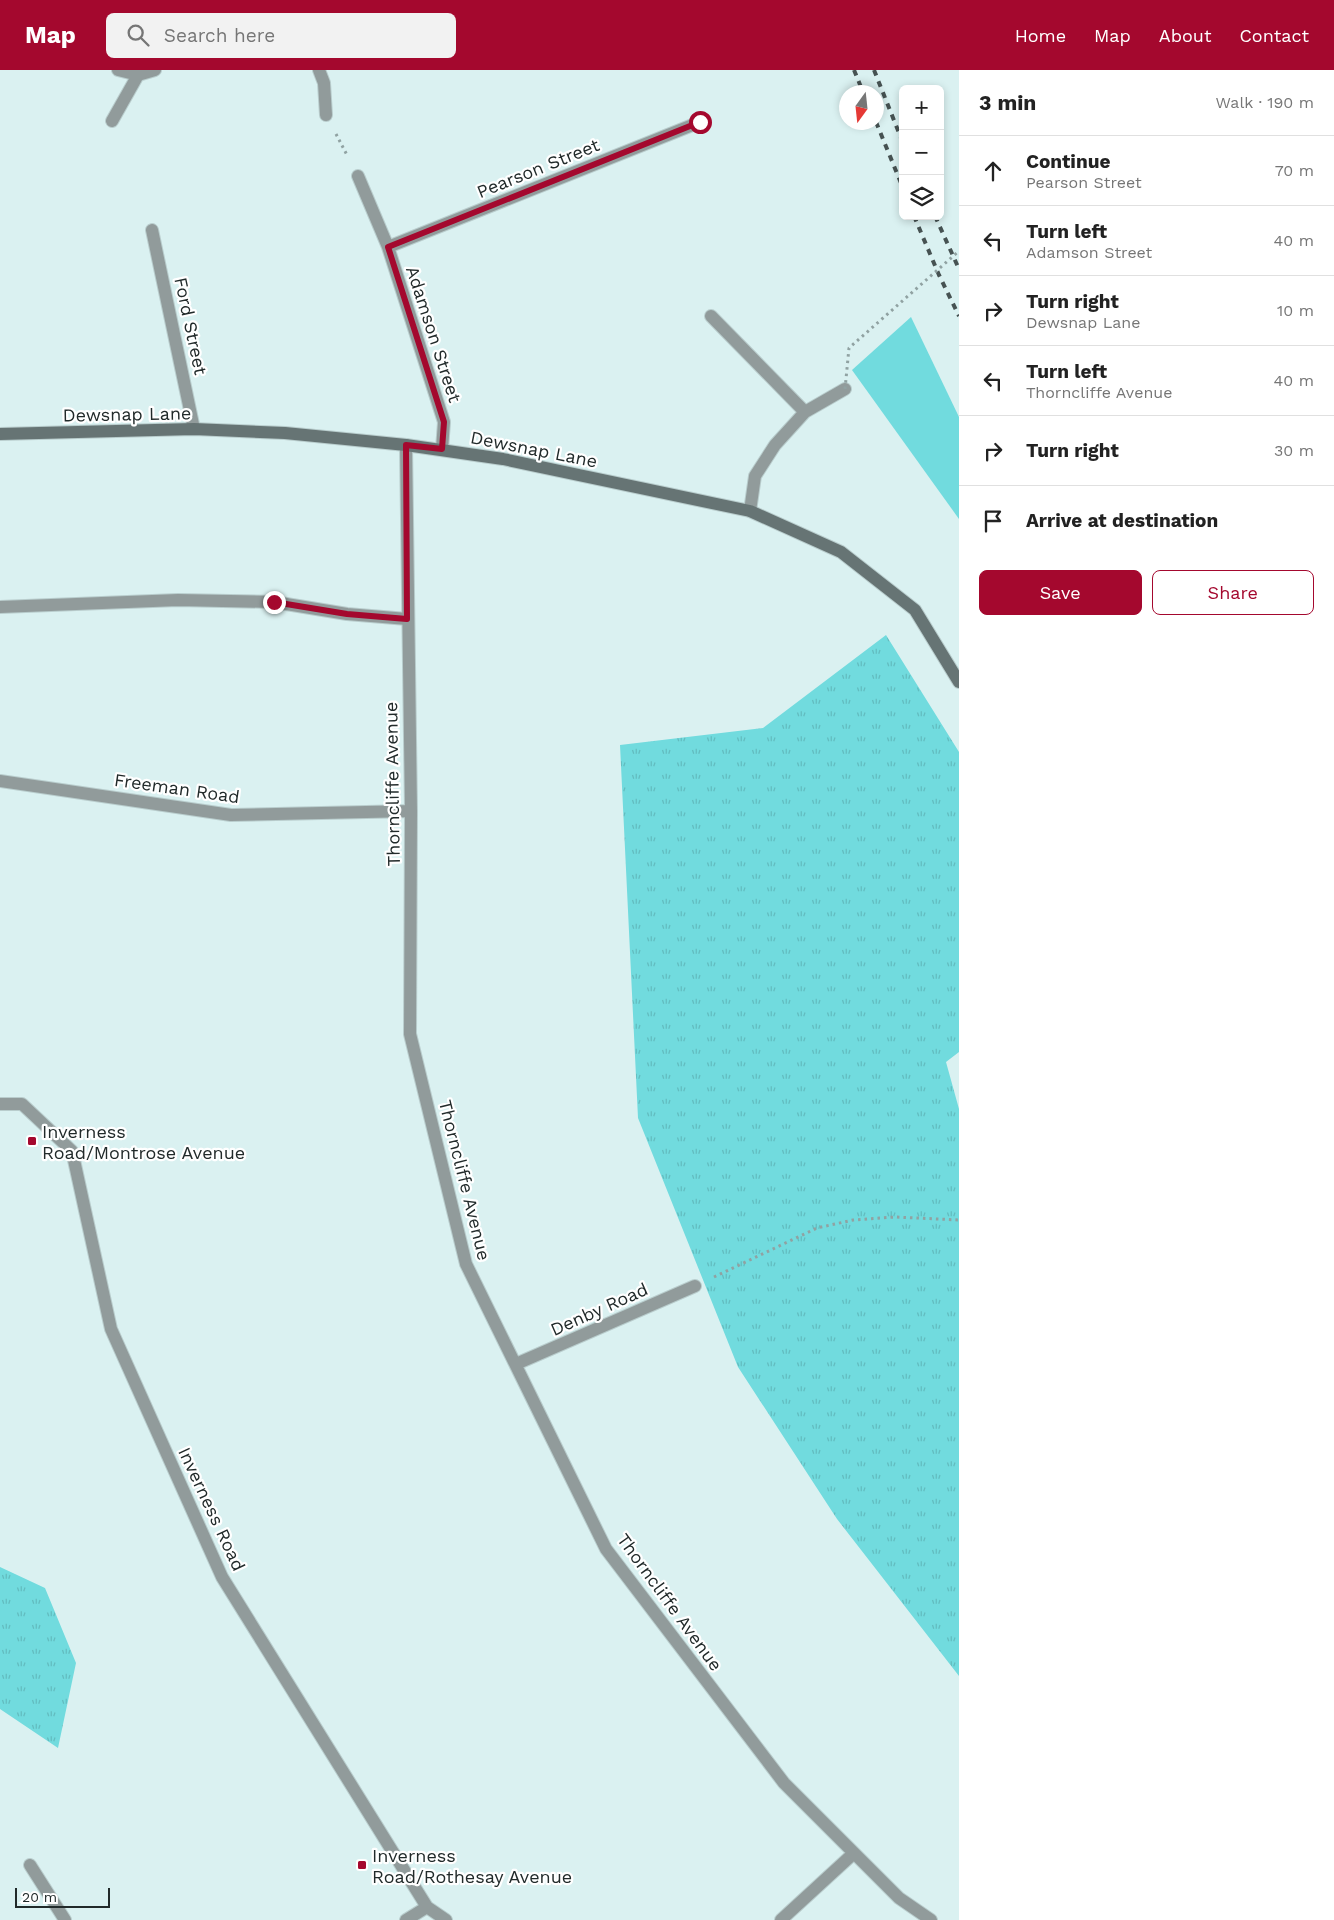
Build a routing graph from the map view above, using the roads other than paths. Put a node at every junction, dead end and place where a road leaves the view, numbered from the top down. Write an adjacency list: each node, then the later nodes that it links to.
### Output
1 (118, 70): 4 (street)
2 (155, 70): 4 (street)
3 (319, 70): 5 (street)
4 (138, 75): 6 (street)
5 (326, 115)
6 (112, 121)
7 (700, 122): 10 (street, Pearson Street)
8 (358, 176): 10 (street, Adamson Street)
9 (152, 230): 14 (street, Ford Street)
10 (388, 247): 17 (street, Adamson Street)
11 (711, 316): 13 (street)
12 (845, 389): 13 (street)
13 (806, 412): 18 (street)
14 (194, 430): 15 (street, Dewsnap Lane); 16 (street, Dewsnap Lane)
15 (0, 434)
16 (406, 445): 17 (street, Dewsnap Lane); 20 (street, Thorncliffe Avenue)
17 (442, 449): 18 (street, Dewsnap Lane)
18 (750, 511): 21 (street, Dewsnap Lane)
19 (0, 607): 20 (street)
20 (407, 619): 23 (street, Thorncliffe Avenue)
21 (959, 682)
22 (0, 781): 23 (street, Freeman Road)
23 (411, 811): 26 (street, Thorncliffe Avenue)
24 (0, 1104): 29 (street, Inverness Road)
25 (695, 1286): 26 (street, Denby Road)
26 (516, 1364): 27 (street, Thorncliffe Avenue)
27 (854, 1853): 33 (street); 34 (street, Thorncliffe Avenue)
28 (30, 1866): 30 (street)
29 (427, 1907): 31 (street); 32 (street, Inverness Road)
30 (65, 1920)
31 (406, 1920)
32 (446, 1920)
33 (781, 1920)
34 (931, 1920)

